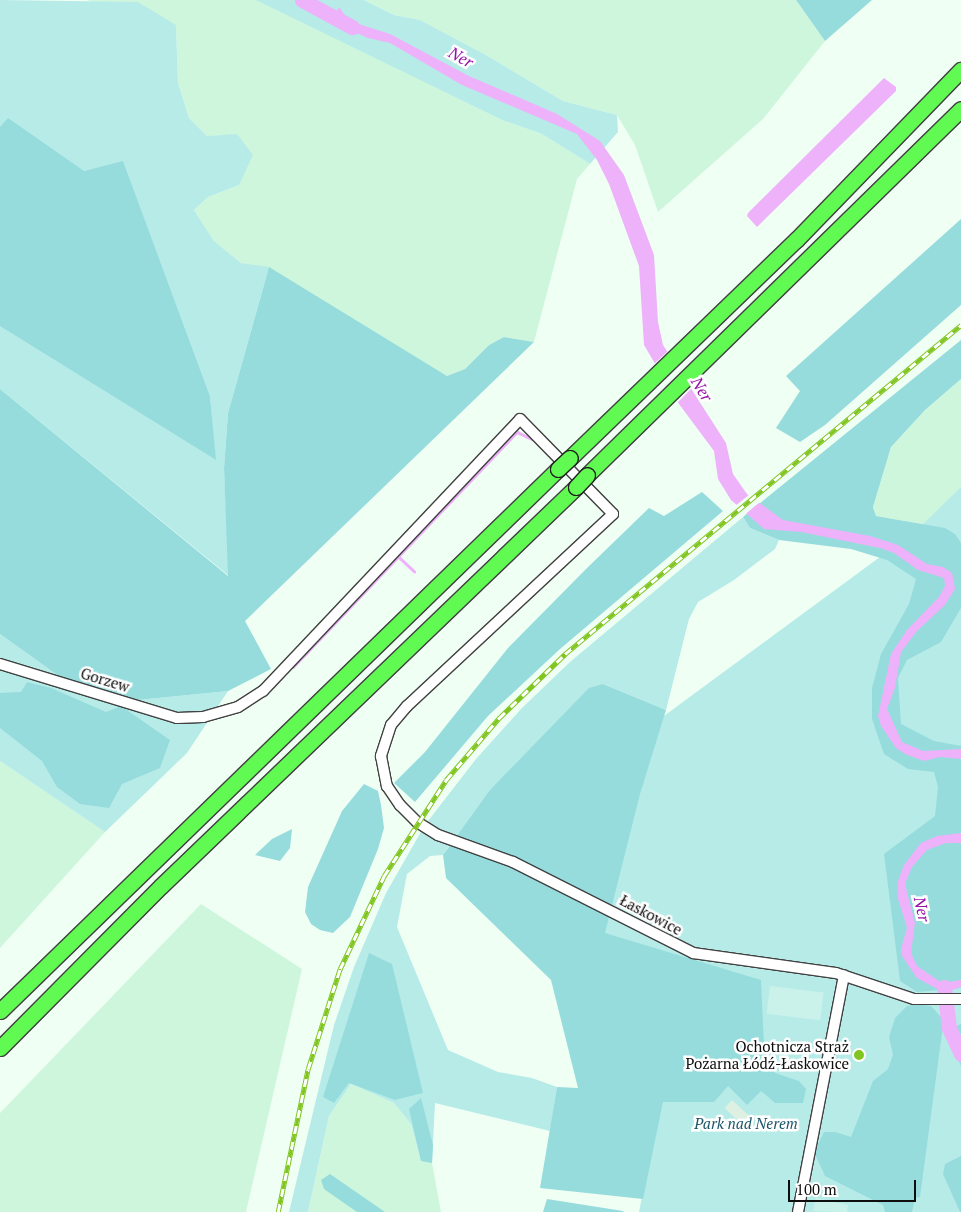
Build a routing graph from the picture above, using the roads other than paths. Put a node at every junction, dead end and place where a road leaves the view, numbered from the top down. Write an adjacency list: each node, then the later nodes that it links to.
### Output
1 (961, 70): 7 (highway, bridge)
2 (961, 109): 8 (highway, bridge)
3 (0, 664): 4 (street, Gorzew)
4 (381, 756): 5 (street, Łaskowice)
5 (844, 976): 6 (street, Łaskowice); 9 (street)
6 (959, 999)
7 (0, 1011)
8 (0, 1048)
9 (798, 1212)

